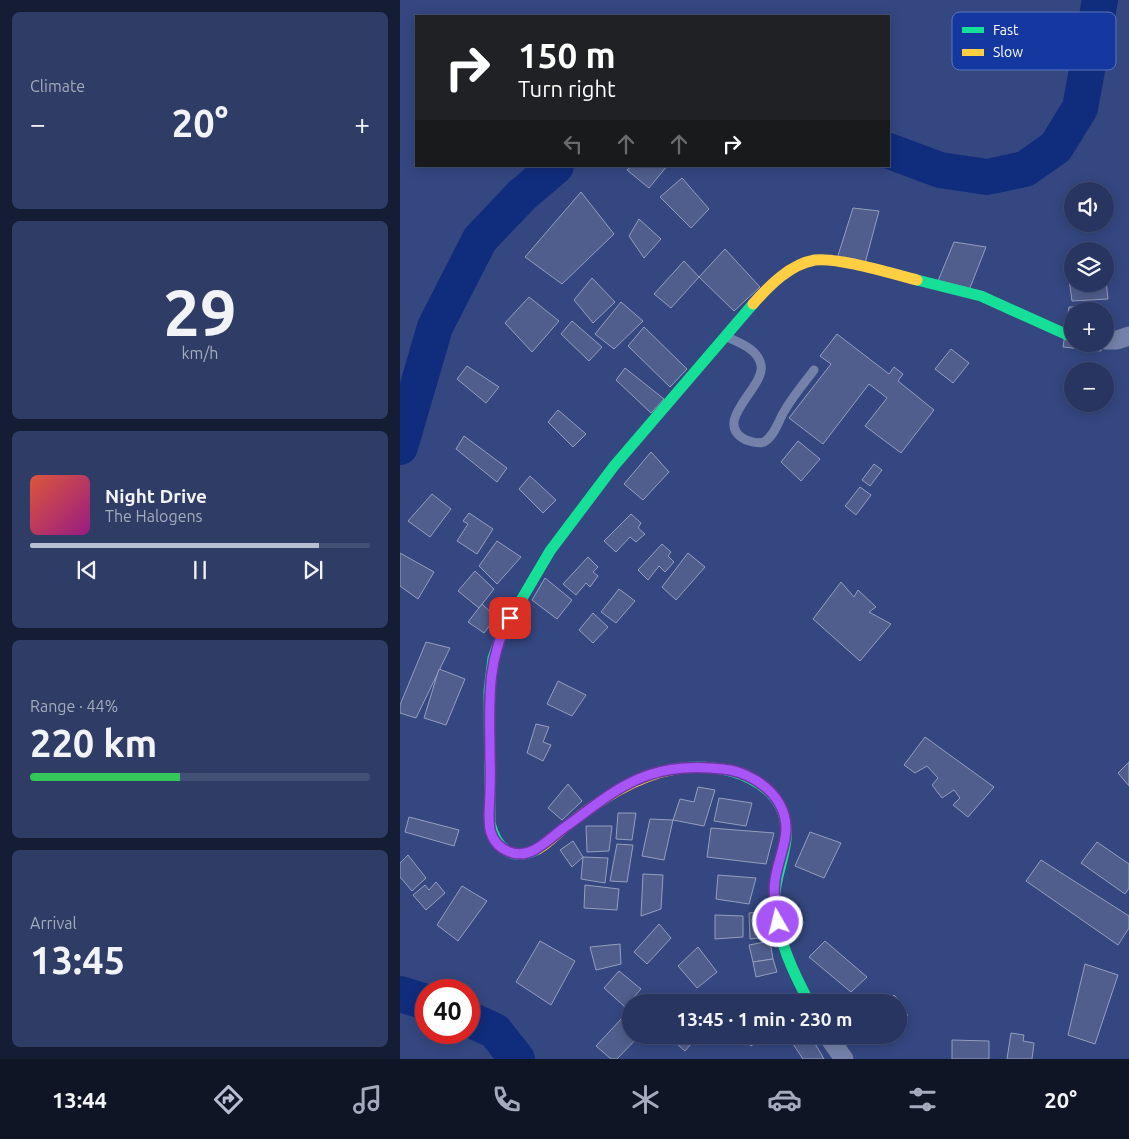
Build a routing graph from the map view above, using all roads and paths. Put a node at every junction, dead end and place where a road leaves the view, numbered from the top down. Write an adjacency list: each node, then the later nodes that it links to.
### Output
1 (1064, 333): 2 (street)
2 (727, 336): 5 (lane); 6 (street)
3 (1129, 336): 4 (street)
4 (1114, 340)
5 (814, 370)
6 (805, 994)
7 (833, 1044): 8 (street)
8 (844, 1059)

